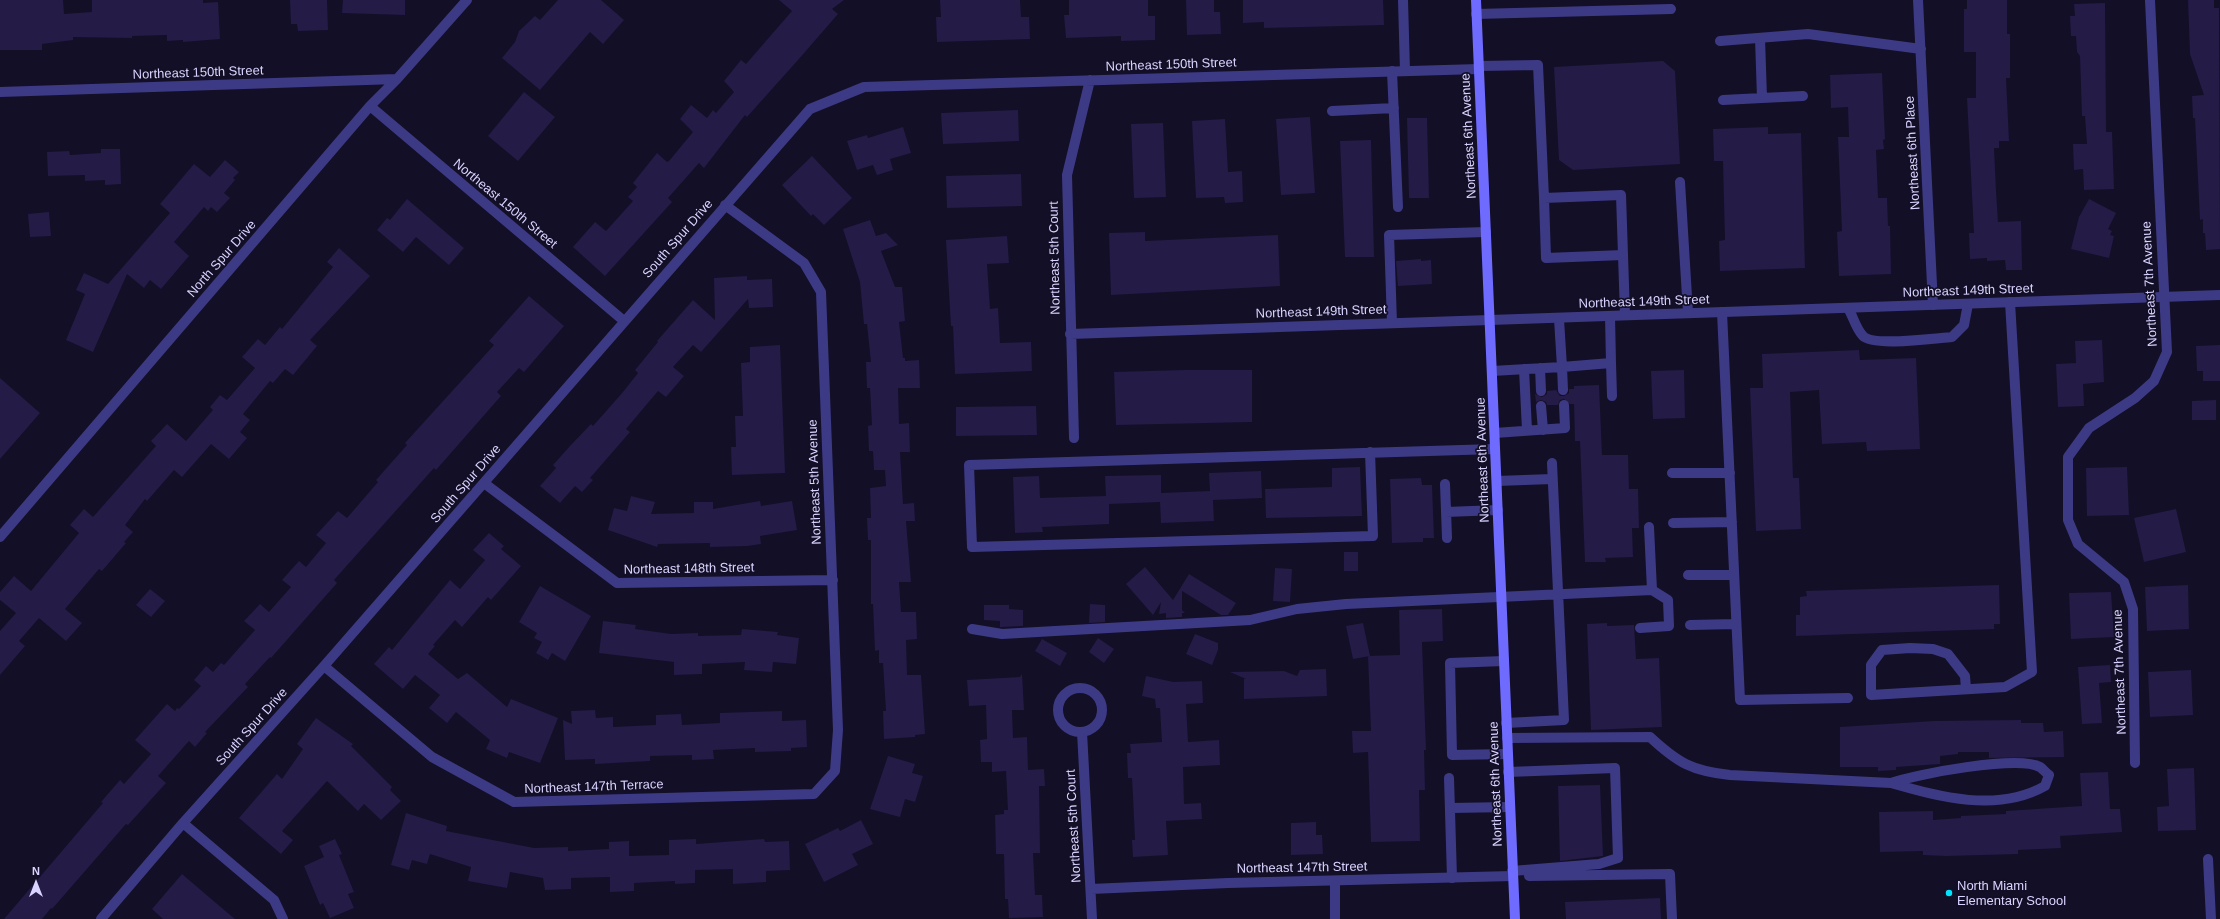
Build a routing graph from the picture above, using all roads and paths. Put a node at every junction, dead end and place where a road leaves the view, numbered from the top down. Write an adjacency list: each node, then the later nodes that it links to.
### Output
1 (467, 0): 14 (street, North Spur Drive)
2 (1402, 0): 13 (street)
3 (1476, 0): 7 (main road, Northeast 6th Avenue)
4 (1918, 0): 10 (street, Northeast 6th Place)
5 (2150, 0): 31 (street, Northeast 7th Avenue)
6 (1671, 9): 7 (street)
7 (1476, 14): 11 (main road, Northeast 6th Avenue)
8 (1760, 38): 9 (street); 10 (street); 19 (street)
9 (1720, 41)
10 (1921, 49): 34 (street, Northeast 6th Place)
11 (1479, 68): 13 (street, Northeast 150th Street); 25 (street, Northeast 150th Street); 28 (main road, Northeast 6th Avenue)
12 (1392, 71): 13 (street, Northeast 150th Street); 15 (street, Northeast 150th Street); 22 (street)
13 (1405, 71)
14 (398, 79): 17 (street, Northeast 150th Street); 21 (street, North Spur Drive)
15 (1090, 80): 16 (street, Northeast 150th Street); 44 (street, Northeast 5th Court)
16 (864, 87): 26 (street, South Spur Drive)
17 (0, 92)
18 (1803, 96): 19 (street)
19 (1762, 98): 20 (street)
20 (1723, 100)
21 (370, 106): 42 (street, Northeast 150th Street); 73 (street, North Spur Drive)
22 (1394, 108): 23 (street); 27 (street)
23 (1332, 112)
24 (1680, 182): 37 (street)
25 (1544, 198): 29 (street); 29 (street)
26 (725, 205): 42 (street, South Spur Drive); 77 (street, Northeast 5th Avenue)
27 (1398, 207)
28 (1486, 232): 41 (main road, Northeast 6th Avenue); 43 (street)
29 (1623, 256): 38 (street)
30 (2220, 295): 31 (street, Northeast 149th Street)
31 (2163, 298): 32 (street, Northeast 149th Street); 93 (street, Northeast 7th Avenue)
32 (2010, 302): 33 (street, Northeast 149th Street); 87 (street)
33 (1968, 304): 34 (street, Northeast 149th Street); 35 (street)
34 (1933, 305): 35 (street, Northeast 149th Street)
35 (1848, 308): 36 (street, Northeast 149th Street)
36 (1722, 312): 37 (street, Northeast 149th Street); 63 (street)
37 (1688, 313): 38 (street, Northeast 149th Street)
38 (1625, 315): 39 (street, Northeast 149th Street)
39 (1610, 316): 40 (street, Northeast 149th Street); 45 (street)
40 (1559, 319): 41 (street, Northeast 149th Street); 46 (street)
41 (1490, 320): 43 (street, Northeast 149th Street); 49 (main road, Northeast 6th Avenue)
42 (624, 321): 66 (street, South Spur Drive)
43 (1392, 323): 44 (street, Northeast 149th Street)
44 (1070, 334): 58 (street, Northeast 5th Court)
45 (1611, 363): 46 (street); 52 (street)
46 (1562, 367): 48 (street); 50 (street)
47 (1524, 368): 48 (street); 49 (street); 55 (street)
48 (1540, 368): 51 (street)
49 (1492, 371): 57 (main road, Northeast 6th Avenue)
50 (1563, 390)
51 (1540, 391)
52 (1612, 396)
53 (1564, 405): 56 (street)
54 (1541, 406): 56 (street)
55 (1527, 430): 56 (street); 57 (street)
56 (1543, 430)
57 (1495, 433): 59 (main road, Northeast 6th Avenue)
58 (1074, 438)
59 (1495, 448): 60 (street); 65 (main road, Northeast 6th Avenue)
60 (1370, 452): 60 (street)
61 (1552, 463): 64 (street)
62 (1672, 473): 63 (street)
63 (1730, 473): 70 (street)
64 (1552, 480): 65 (street); 79 (street)
65 (1497, 481): 68 (main road, Northeast 6th Avenue)
66 (484, 482): 77 (street, Northeast 148th Street); 86 (street, South Spur Drive)
67 (1445, 484): 69 (street)
68 (1498, 510): 69 (street); 80 (main road, Northeast 6th Avenue)
69 (1446, 512): 74 (street)
70 (1732, 522): 71 (street); 76 (street)
71 (1673, 523)
72 (1649, 527): 78 (street)
73 (0, 537)
74 (1447, 538)
75 (1688, 575): 76 (street)
76 (1734, 575): 81 (street)
77 (832, 580): 97 (street, Northeast 5th Avenue)
78 (1652, 590): 79 (street); 83 (street)
79 (1558, 595): 80 (street); 89 (street)
80 (1501, 598): 84 (street); 85 (main road, Northeast 6th Avenue)
81 (1736, 624): 82 (street); 88 (street)
82 (1690, 625)
83 (1640, 628)
84 (972, 629)
85 (1504, 662): 89 (main road, Northeast 6th Avenue); 92 (street)
86 (324, 666): 97 (street, Northeast 147th Terrace); 100 (street, South Spur Drive)
87 (1966, 689): 87 (street)
88 (1848, 698)
89 (1506, 723): 91 (main road, Northeast 6th Avenue)
90 (1082, 732): 90 (street); 105 (street, Northeast 5th Court)
91 (1507, 738): 92 (main road, Northeast 6th Avenue); 96 (street)
92 (1508, 754): 94 (main road, Northeast 6th Avenue)
93 (2135, 763)
94 (1508, 772): 98 (main road, Northeast 6th Avenue); 102 (street)
95 (1449, 778): 99 (street)
96 (1891, 783): 96 (street)
97 (814, 794)
98 (1510, 807): 99 (street); 102 (main road, Northeast 6th Avenue)
99 (1450, 808): 103 (street)
100 (183, 823): 106 (street, South Spur Drive); 107 (street)
101 (2208, 859): 112 (street)
102 (1512, 873): 103 (street, Northeast 147th Street); 110 (main road, Northeast 6th Avenue); 111 (street)
103 (1452, 878): 104 (street, Northeast 147th Street)
104 (1335, 882): 105 (street, Northeast 147th Street); 109 (street)
105 (1091, 889): 108 (street, Northeast 5th Court)
106 (101, 919)
107 (282, 919)
108 (1092, 919)
109 (1335, 919)
110 (1515, 919)
111 (1672, 919)
112 (2211, 919)

